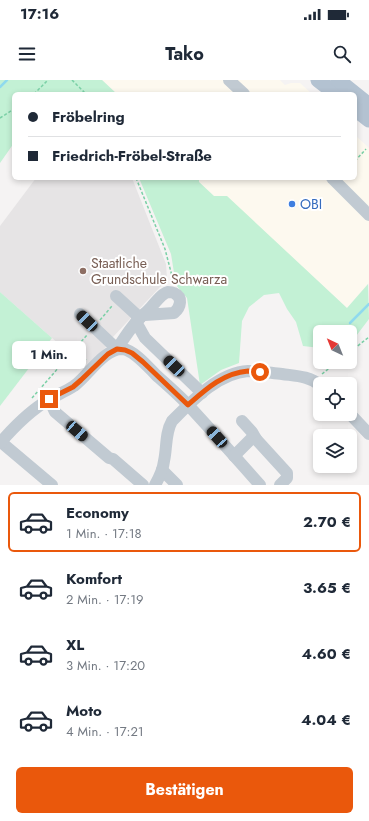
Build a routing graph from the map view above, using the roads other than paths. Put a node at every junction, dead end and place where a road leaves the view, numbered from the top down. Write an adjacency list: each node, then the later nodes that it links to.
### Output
1 (229, 80): 4 (street)
2 (318, 80): 5 (main road)
3 (338, 80): 6 (main road)
4 (242, 92)
5 (333, 92)
6 (353, 92)
7 (357, 95): 8 (main road)
8 (369, 105)
9 (357, 111): 10 (main road)
10 (369, 120)
11 (334, 180): 12 (street)
12 (369, 214)
13 (117, 297): 15 (street)
14 (80, 314): 16 (street)
15 (140, 318): 15 (street); 16 (street); 18 (street)
16 (117, 349): 19 (street); 20 (street)
17 (313, 380): 18 (street)
18 (202, 393): 20 (street)
19 (49, 399): 25 (street); 30 (street)
20 (188, 405): 26 (street); 27 (street)
21 (242, 421): 24 (street)
22 (357, 421): 23 (street)
23 (369, 434)
24 (256, 439): 26 (street); 33 (street)
25 (0, 443): 29 (street)
26 (234, 456): 28 (street)
27 (162, 470): 31 (street); 32 (street)
28 (254, 483)
29 (52, 485)
30 (144, 485)
31 (155, 485)
32 (177, 485)
33 (280, 485)

